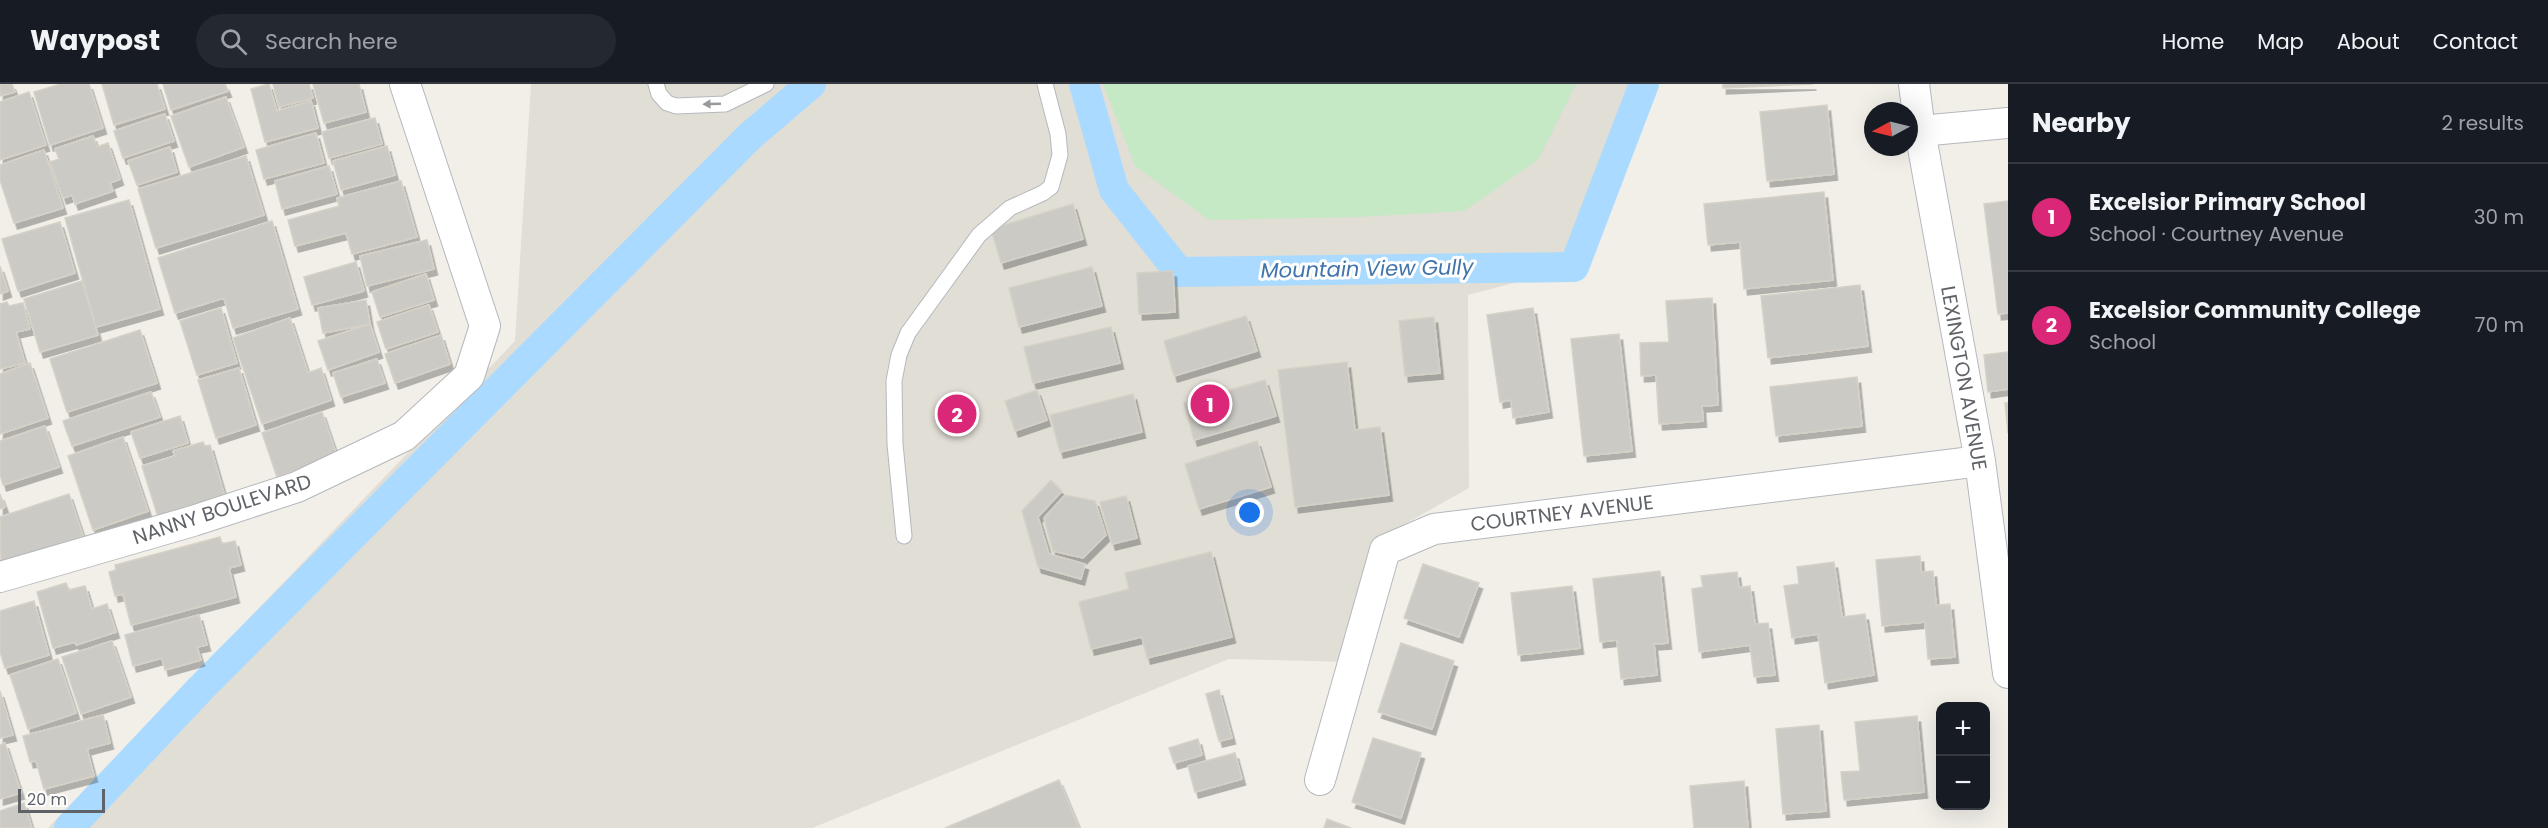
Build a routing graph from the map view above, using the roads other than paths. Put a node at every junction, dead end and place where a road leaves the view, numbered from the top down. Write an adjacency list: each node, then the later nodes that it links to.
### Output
1 (405, 84): 10 (street, NANNY BOULEVARD)
2 (656, 84): 3 (lane, one-way to 2)
3 (766, 84)
4 (1045, 84): 9 (lane)
5 (1914, 84): 7 (street, LEXINGTON AVENUE)
6 (2008, 123): 7 (street)
7 (1920, 131): 8 (street, LEXINGTON AVENUE)
8 (1980, 461): 11 (street, LEXINGTON AVENUE); 13 (street, COURTNEY AVENUE)
9 (904, 536)
10 (0, 577)
11 (2005, 640): 12 (street, LEXINGTON AVENUE)
12 (2008, 673)
13 (1320, 780)

